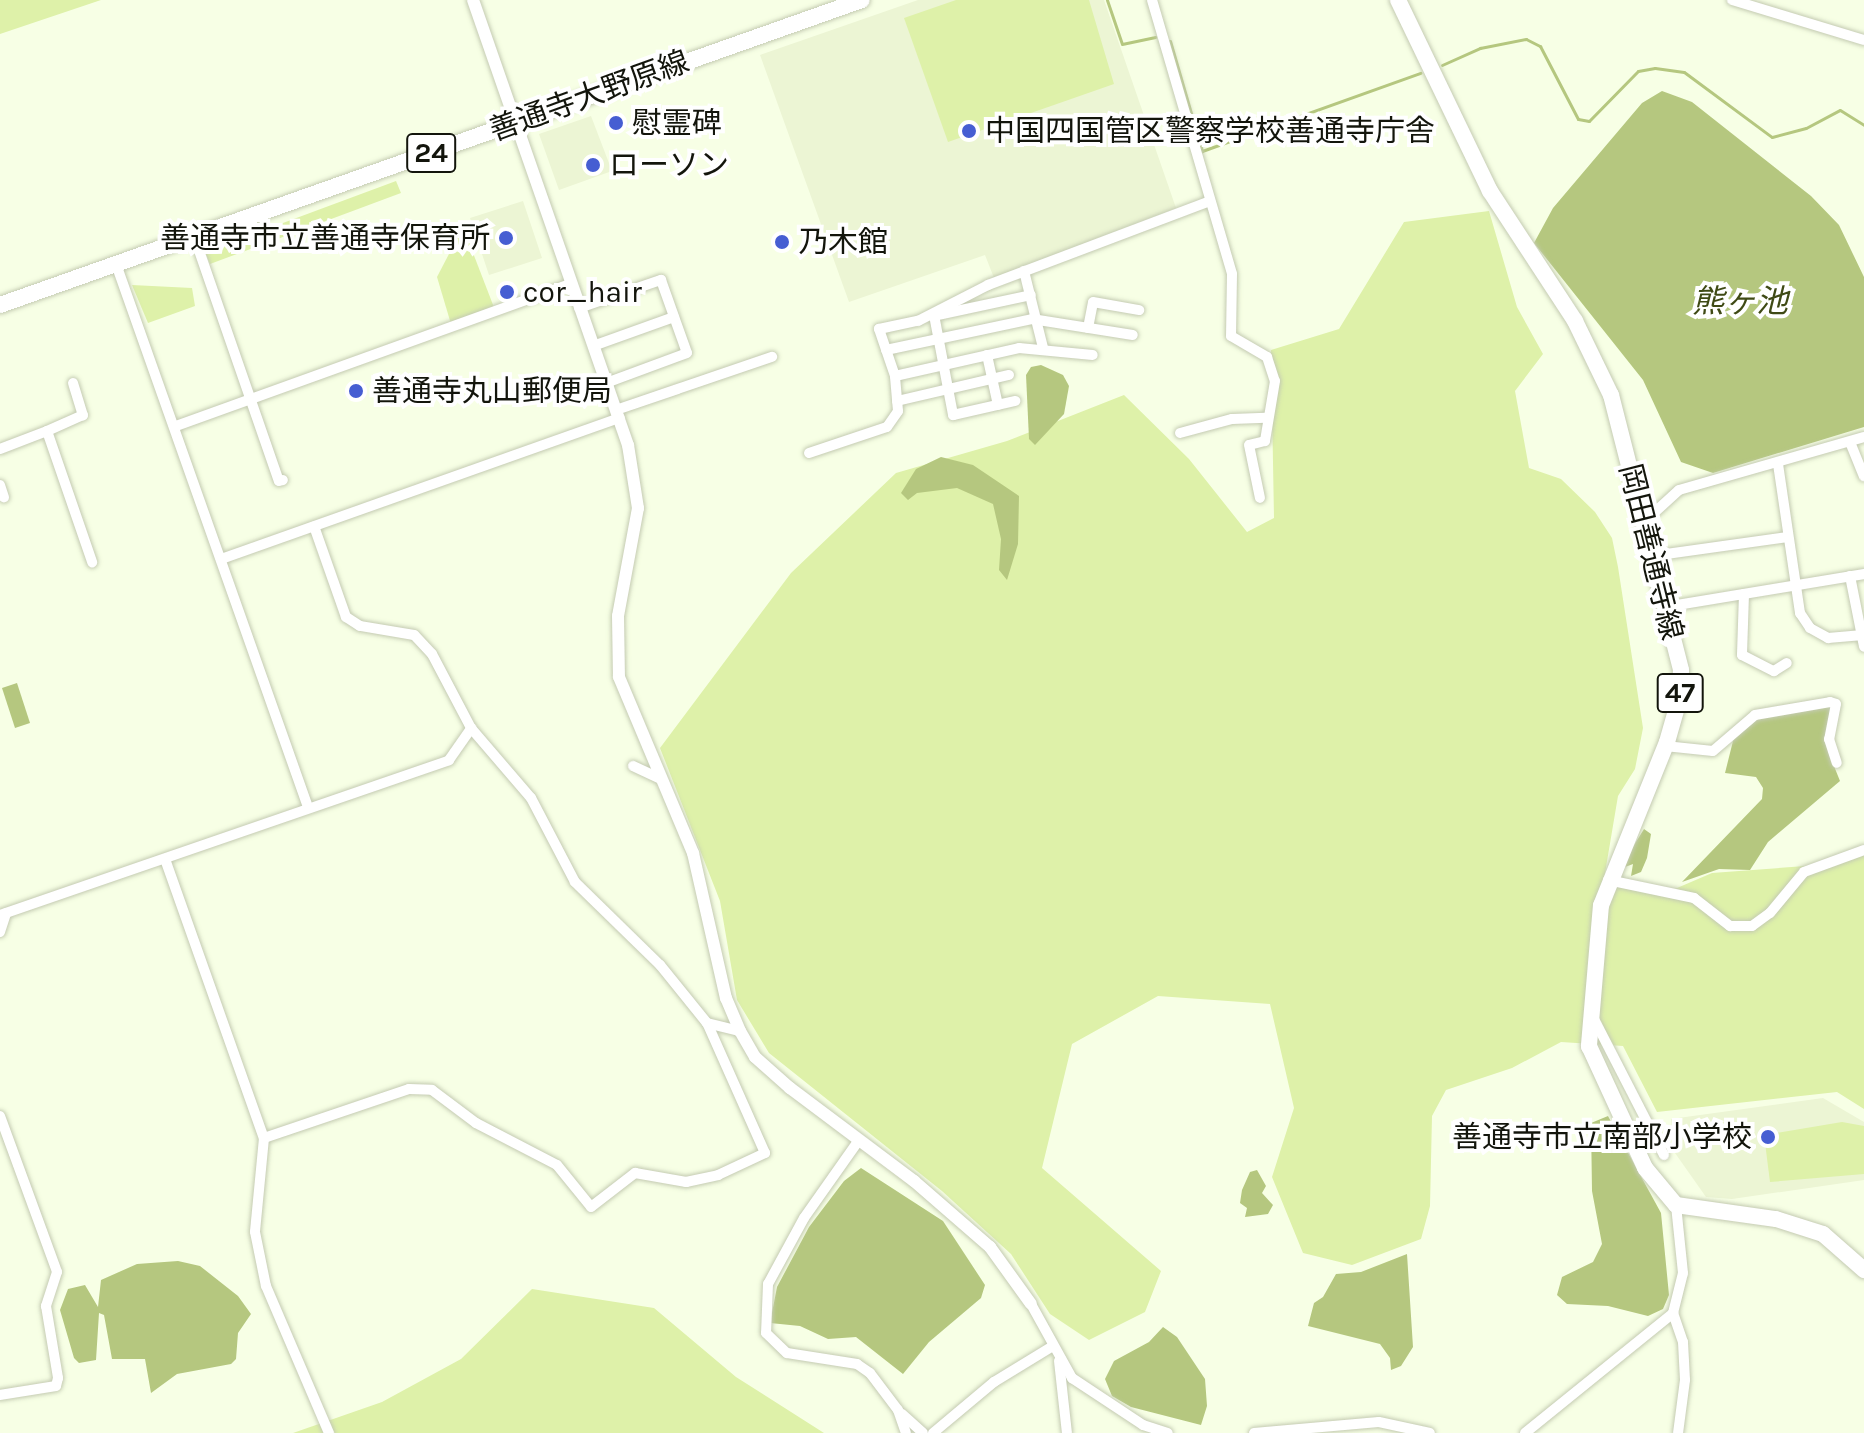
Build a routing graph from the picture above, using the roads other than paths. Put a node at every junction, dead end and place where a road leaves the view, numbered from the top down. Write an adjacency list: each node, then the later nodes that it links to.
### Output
1 (473, 0): 7 (street)
2 (862, 0): 7 (main road, 善通寺大野原線 / 24)
3 (1152, 0): 8 (street)
4 (1398, 0): 55 (main road, 岡田善通寺線 / 47)
5 (1732, 0): 6 (street)
6 (1864, 40)
7 (515, 123): 9 (main road, 善通寺大野原線 / 24); 12 (street)
8 (1208, 202): 11 (street); 41 (street)
9 (194, 236): 10 (main road, 善通寺大野原線 / 24); 36 (street)
10 (116, 264): 14 (main road, 善通寺大野原線 / 24); 42 (street)
11 (1024, 271): 13 (street); 17 (street)
12 (570, 284): 15 (street); 36 (street)
13 (1031, 295): 17 (street); 19 (street)
14 (0, 305)
15 (579, 308): 18 (street); 23 (street)
16 (1139, 310): 20 (street)
17 (928, 316): 22 (street); 25 (street)
18 (674, 317): 23 (street); 34 (street)
19 (1039, 320): 20 (street); 22 (street); 24 (street)
20 (1088, 328): 21 (street)
21 (1133, 335)
22 (940, 340): 25 (street); 29 (street)
23 (593, 346): 34 (street)
24 (1043, 348): 26 (street); 27 (street)
25 (886, 350): 31 (street)
26 (987, 355): 29 (street); 32 (street)
27 (1093, 355)
28 (772, 357): 40 (street)
29 (945, 364): 31 (street); 35 (street)
30 (1009, 375): 32 (street)
31 (895, 376): 37 (street)
32 (993, 379): 35 (street); 39 (street)
33 (73, 383): 43 (street)
34 (606, 383): 40 (street)
35 (949, 389): 37 (street); 39 (street)
36 (251, 400): 42 (street); 51 (street)
37 (897, 401): 48 (street)
38 (1015, 401): 39 (street)
39 (998, 405)
40 (618, 414): 56 (street); 73 (street)
41 (1266, 418): 44 (street); 54 (street)
42 (176, 426): 59 (street)
43 (47, 431): 47 (street); 60 (street)
44 (1180, 433)
45 (1864, 437): 46 (street)
46 (1850, 442): 49 (street); 50 (street)
47 (0, 449)
48 (809, 453)
49 (1778, 464): 55 (street); 57 (street)
50 (1864, 476)
51 (283, 480)
52 (0, 485): 53 (street)
53 (4, 497)
54 (1260, 498)
55 (1644, 522): 58 (main road, 岡田善通寺線 / 47)
56 (314, 526): 59 (street); 69 (street)
57 (1788, 537): 58 (street); 63 (street)
58 (1652, 556): 65 (main road, 岡田善通寺線 / 47)
59 (221, 559): 74 (street)
60 (92, 562)
61 (1864, 574): 62 (street)
62 (1850, 576): 63 (street); 66 (street)
63 (1796, 585): 64 (street); 66 (street)
64 (1744, 594): 65 (street); 68 (street)
65 (1665, 607): 70 (main road, 岡田善通寺線 / 47)
66 (1860, 635): 67 (street)
67 (1864, 647)
68 (1787, 663)
69 (471, 728): 74 (street); 81 (street)
70 (1665, 746): 71 (street); 77 (main road, 岡田善通寺線 / 47)
71 (1837, 763)
72 (633, 766): 73 (street)
73 (659, 778): 82 (street)
74 (308, 807): 76 (street)
75 (1864, 850): 77 (street)
76 (165, 859): 78 (street); 84 (street)
77 (1608, 880): 80 (main road, 岡田善通寺線 / 47)
78 (3, 914): 79 (street)
79 (0, 932)
80 (1590, 1010): 86 (street); 87 (main road, 岡田善通寺線 / 47)
81 (707, 1023): 82 (street); 84 (street)
82 (740, 1031): 85 (street)
83 (0, 1116): 93 (street)
84 (264, 1138): 95 (street)
85 (859, 1140): 89 (street); 94 (street)
86 (1664, 1155)
87 (1676, 1205): 88 (main road); 90 (street)
88 (1864, 1270)
89 (1031, 1304): 91 (street)
90 (1673, 1313): 103 (street); 104 (street)
91 (1053, 1346): 92 (street); 98 (street)
92 (1059, 1361): 99 (street); 100 (street)
93 (0, 1395)
94 (898, 1410): 96 (street); 97 (street)
95 (329, 1433)
96 (906, 1433)
97 (923, 1433)
98 (933, 1433)
99 (1067, 1433)
100 (1168, 1433)
101 (1254, 1433): 102 (street)
102 (1430, 1433)
103 (1525, 1433)
104 (1678, 1433)

